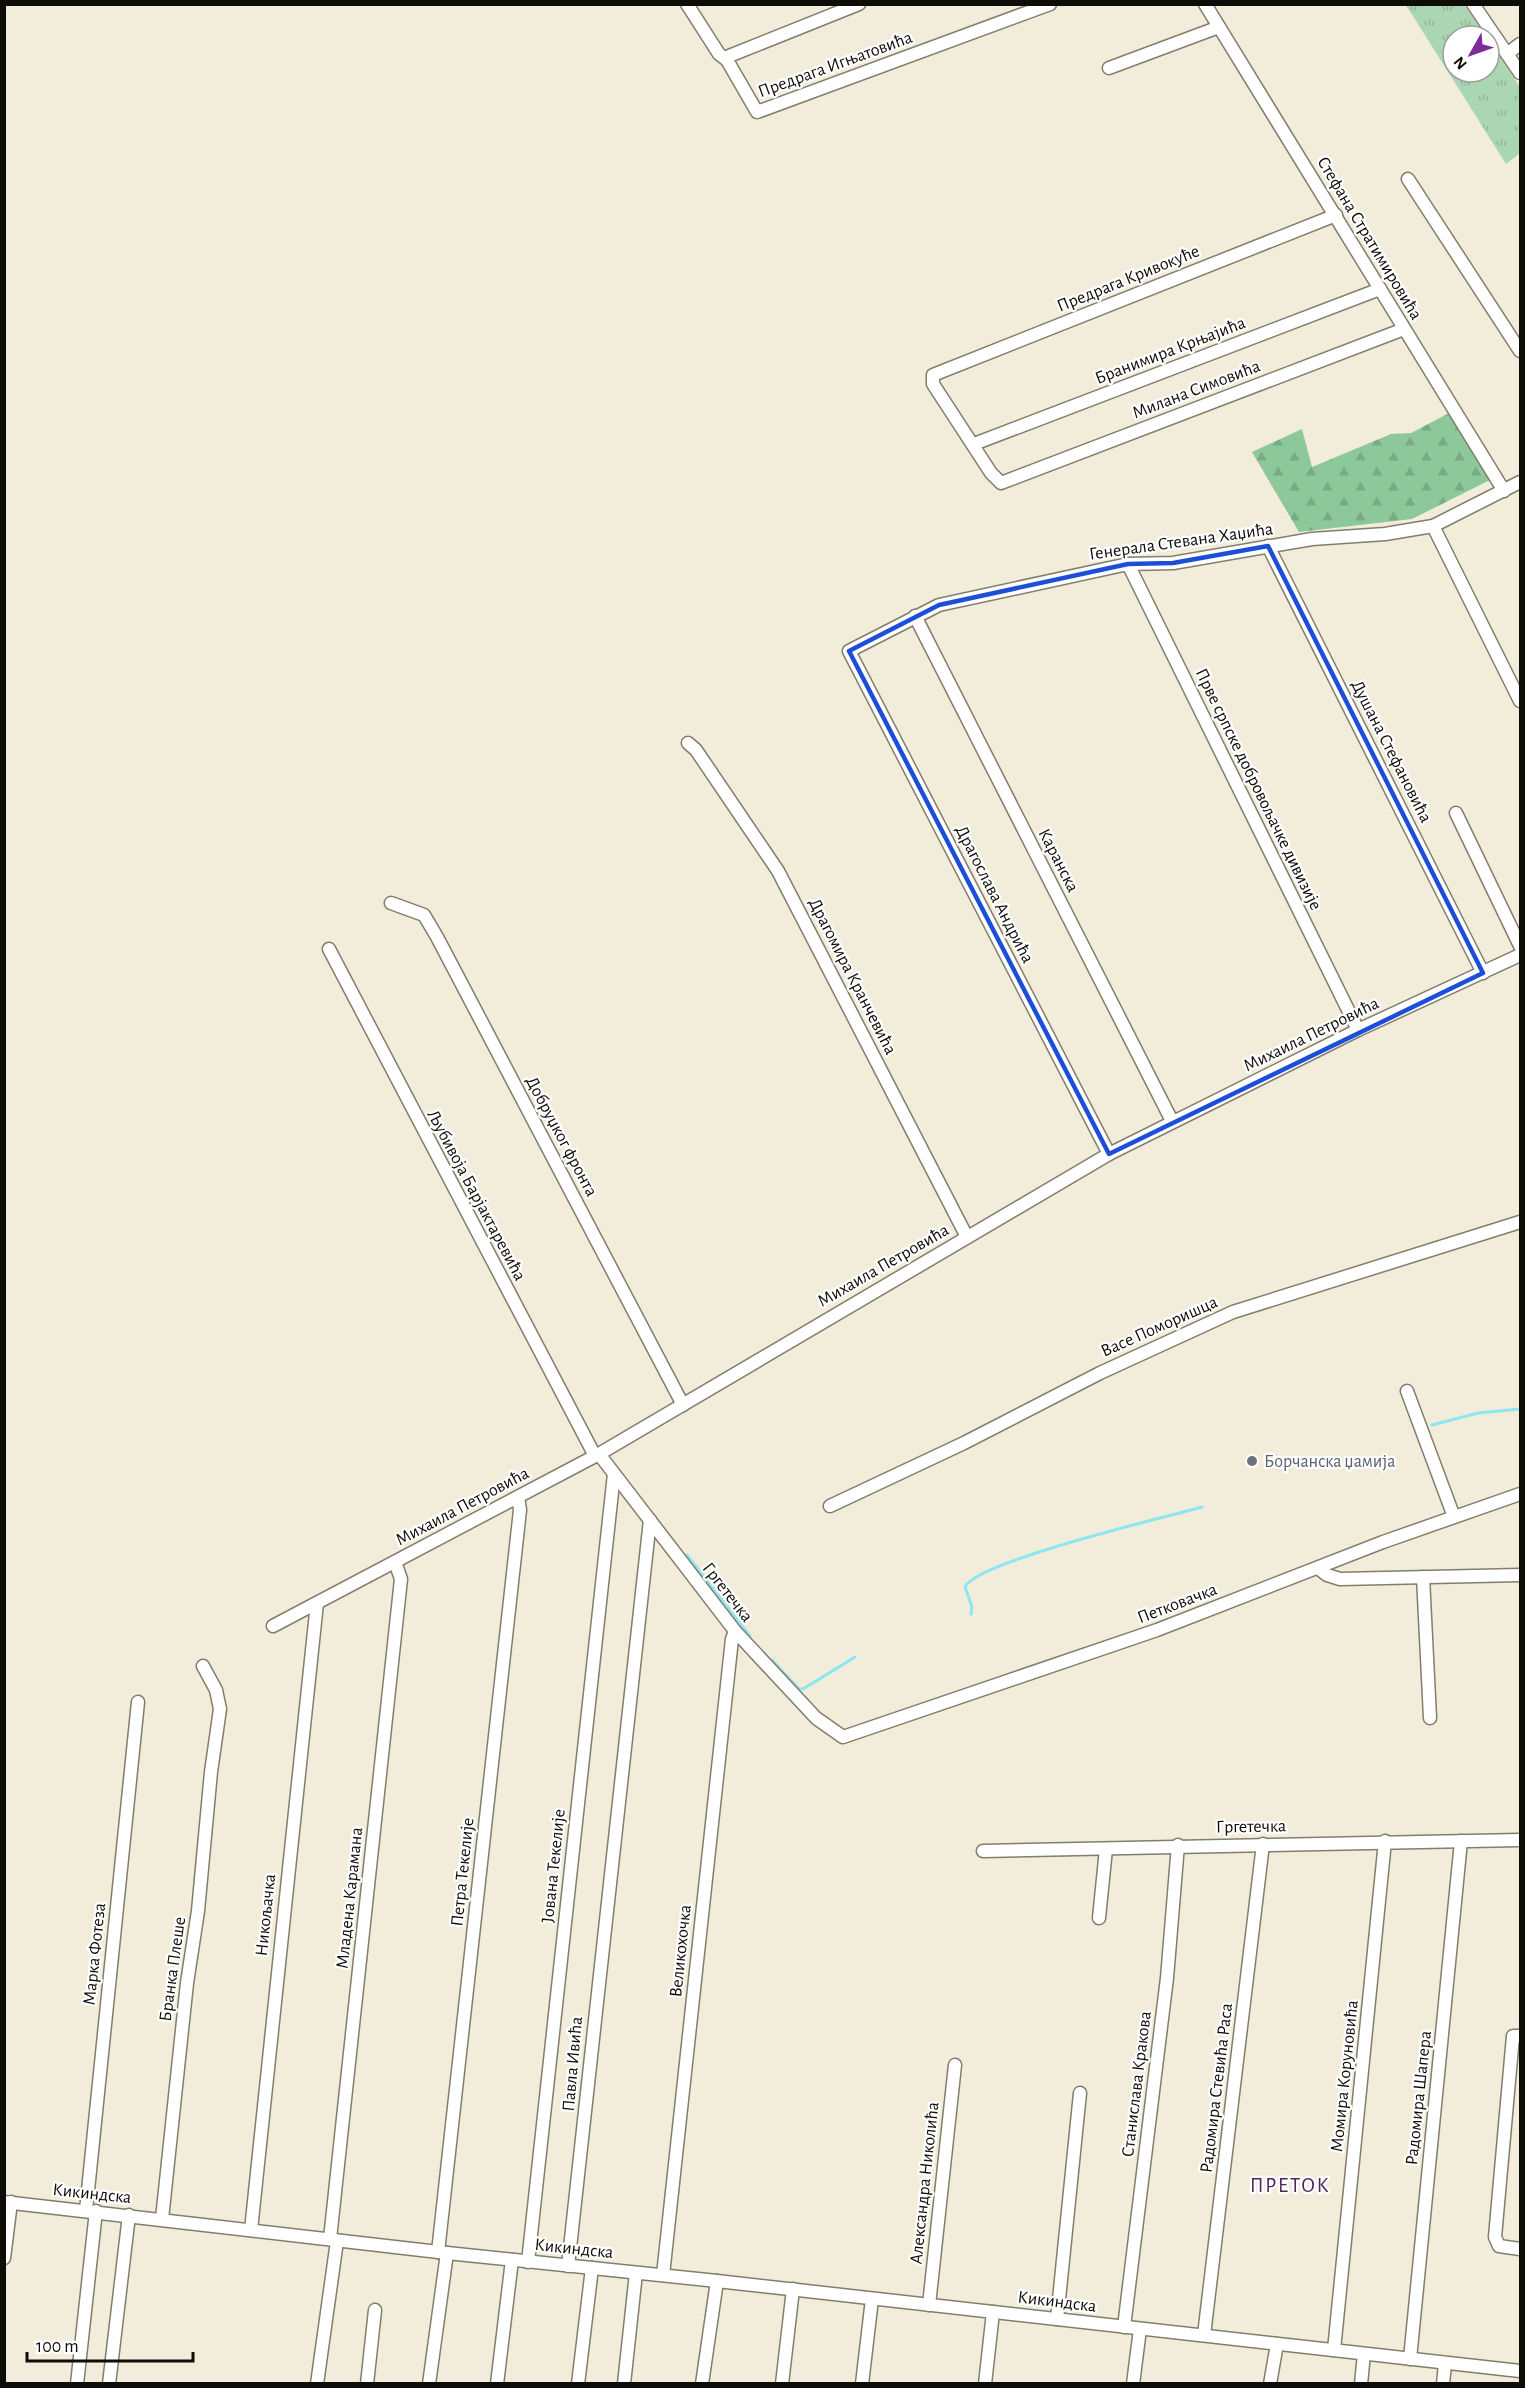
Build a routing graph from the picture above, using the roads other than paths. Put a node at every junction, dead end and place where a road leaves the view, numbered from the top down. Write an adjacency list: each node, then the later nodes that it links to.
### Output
1 (687, 4): 9 (street)
2 (859, 4): 9 (street)
3 (1050, 4): 9 (street, Предрага Игњатовића)
4 (1205, 4): 6 (street, Стефана Стратимировића)
5 (1473, 4): 8 (street)
6 (1219, 27): 10 (street); 13 (street, Стефана Стратимировића)
7 (1521, 44): 8 (street)
8 (1507, 54): 11 (street)
9 (727, 60)
10 (1109, 68)
11 (1521, 73)
12 (1408, 178): 16 (street)
13 (1336, 215): 14 (street, Стефана Стратимировића); 17 (street, Предрага Кривокуће)
14 (1380, 289): 15 (street, Стефана Стратимировића); 17 (street, Бранимира Крњајића)
15 (1404, 329): 17 (street, Милана Симовића); 19 (street, Стефана Стратимировића)
16 (1521, 351)
17 (974, 444)
18 (1521, 482): 19 (street, Генерала Стевана Хаџића)
19 (1504, 491): 20 (street, Генерала Стевана Хаџића)
20 (1433, 526): 21 (street, Генерала Стевана Хаџића); 25 (street)
21 (1268, 546): 22 (street, Генерала Стевана Хаџића); 32 (street, Душана Стефановића)
22 (1128, 564): 23 (street, Генерала Стевана Хаџића); 33 (street, Прве српске добровољачке дивизије)
23 (915, 615): 24 (street, Генерала Стевана Хаџића); 34 (street, Каранска)
24 (849, 651): 35 (street, Драгослава Андрића)
25 (1521, 701)
26 (688, 743): 37 (street, Драгомира Кранчевића)
27 (1456, 813): 29 (street)
28 (391, 903): 39 (street, Добруџког фронта)
29 (1521, 946)
30 (329, 949): 40 (street, Љубивоја Барјактаревића)
31 (1521, 955): 32 (street, Михаила Петровића)
32 (1483, 973): 33 (street, Михаила Петровића)
33 (1358, 1030): 34 (street, Михаила Петровића)
34 (1172, 1121): 35 (street, Михаила Петровића)
35 (1109, 1154): 37 (street, Михаила Петровића)
36 (1521, 1222): 44 (street, Васе Поморишца)
37 (967, 1237): 39 (street, Михаила Петровића)
38 (1407, 1391): 45 (street)
39 (683, 1406): 40 (street, Михаила Петровића)
40 (597, 1455): 41 (street, Гргетечка); 43 (street, Михаила Петровића)
41 (614, 1474): 46 (street, Гргетечка); 79 (street, Јована Текелије)
42 (1521, 1494): 45 (street, Петковачка)
43 (518, 1497): 47 (street, Михаила Петровића); 76 (street, Петра Текелије)
44 (830, 1506)
45 (1454, 1517): 48 (street, Петковачка)
46 (650, 1520): 53 (street, Гргетечка); 80 (street, Павла Ивића)
47 (395, 1562): 51 (street, Михаила Петровића); 74 (street, Младена Карамана)
48 (1318, 1568): 50 (street); 57 (street, Петковачка)
49 (1521, 1575): 50 (street)
50 (1423, 1577): 56 (street)
51 (317, 1603): 52 (street, Михаила Петровића); 73 (street, Никољачка)
52 (273, 1626)
53 (735, 1631): 57 (street, Гргетечка); 83 (street, Великохочка)
54 (202, 1666): 72 (street, Бранка Плеше)
55 (138, 1702): 70 (street, Марка Фотеза)
56 (1430, 1718)
57 (843, 1737)
58 (1521, 1840): 60 (street, Гргетечка)
59 (1385, 1841): 60 (street, Гргетечка); 61 (street, Гргетечка); 95 (street, Момира Коруновића)
60 (1461, 1841): 97 (street, Радомира Шапера)
61 (1263, 1844): 62 (street, Гргетечка); 93 (street, Радомира Стевића Раса)
62 (1178, 1845): 63 (street, Гргетечка); 91 (street, Станислава Кракова)
63 (1106, 1849): 64 (street, Гргетечка); 65 (street)
64 (983, 1851)
65 (1099, 1918)
66 (1517, 2036): 75 (street)
67 (955, 2065): 87 (street, Александра Николића)
68 (1080, 2093): 90 (street)
69 (8, 2202): 70 (street, Кикиндска); 77 (street)
70 (91, 2210): 71 (street, Кикиндска); 100 (street, Марка Фотеза)
71 (129, 2215): 72 (street, Кикиндска); 101 (street)
72 (162, 2219): 73 (street, Кикиндска)
73 (251, 2230): 74 (street, Кикиндска)
74 (333, 2240): 76 (street, Кикиндска); 102 (street, Младена Карамана)
75 (1521, 2249)
76 (442, 2253): 78 (street, Кикиндска); 104 (street, Петра Текелије)
77 (4, 2258)
78 (512, 2260): 79 (street, Кикиндска); 105 (street)
79 (528, 2262): 80 (street, Кикиндска)
80 (568, 2266): 81 (street, Кикиндска)
81 (592, 2268): 82 (street, Кикиндска); 106 (street)
82 (636, 2273): 83 (street, Кикиндска); 107 (street)
83 (663, 2275): 84 (street, Кикиндска)
84 (717, 2281): 85 (street, Кикиндска); 108 (street)
85 (793, 2289): 86 (street, Кикиндска); 109 (street)
86 (872, 2299): 87 (street, Кикиндска); 110 (street)
87 (929, 2305): 89 (street, Кикиндска)
88 (375, 2310): 103 (street)
89 (993, 2312): 90 (street, Кикиндска); 111 (street)
90 (1057, 2319): 91 (street, Кикиндска)
91 (1124, 2327): 92 (street, Кикиндска)
92 (1140, 2329): 93 (street, Кикиндска); 112 (street)
93 (1204, 2336): 94 (street, Кикиндска)
94 (1277, 2344): 95 (street, Кикиндска); 113 (street)
95 (1334, 2350): 96 (street, Кикиндска)
96 (1364, 2354): 97 (street, Кикиндска); 114 (street)
97 (1410, 2359): 98 (street, Кикиндска)
98 (1445, 2364): 99 (street, Кикиндска); 115 (street)
99 (1521, 2371)
100 (77, 2384)
101 (109, 2384)
102 (317, 2384)
103 (367, 2384)
104 (429, 2384)
105 (497, 2384)
106 (578, 2384)
107 (624, 2384)
108 (702, 2384)
109 (782, 2384)
110 (862, 2384)
111 (985, 2384)
112 (1133, 2384)
113 (1270, 2384)
114 (1361, 2384)
115 (1443, 2384)

